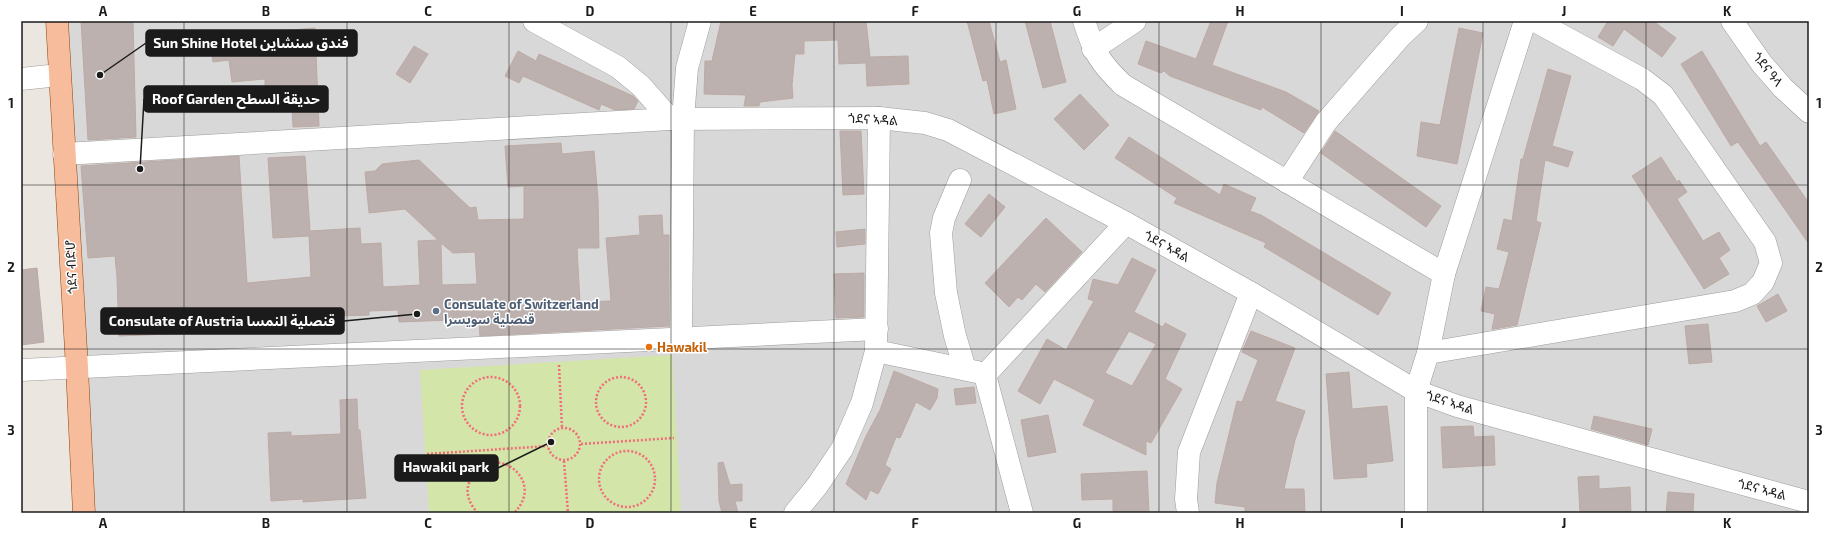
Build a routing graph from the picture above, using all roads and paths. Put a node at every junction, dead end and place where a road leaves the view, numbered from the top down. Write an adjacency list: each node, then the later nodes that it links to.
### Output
1 (57, 21): 11 (main road, ጎደና ብድሆ)
2 (534, 21): 15 (street)
3 (700, 21): 15 (street)
4 (1084, 21): 10 (street)
5 (1135, 21): 10 (street)
6 (1417, 21): 18 (street)
7 (1524, 21): 20 (street)
8 (1535, 21): 25 (street)
9 (1741, 24): 13 (street, ጎደና ዓላ)
10 (1093, 49): 18 (street)
11 (60, 75): 12 (street); 16 (main road, ጎደና ብድሆ)
12 (21, 79)
13 (1809, 112)
14 (879, 118): 15 (street, ጎደና ኣዳል); 19 (street, ጎደና ኣዳል); 22 (street)
15 (677, 119): 16 (street, ጎደና ኣዳል); 23 (street)
16 (64, 154): 27 (main road, ጎደና ብድሆ)
17 (960, 180): 28 (street)
18 (1287, 182): 20 (street)
19 (1126, 223): 21 (street, ጎደና ኣዳል); 30 (street)
20 (1444, 274): 25 (street)
21 (1251, 293): 33 (street, ጎደና ኣዳል); 48 (street)
22 (877, 329): 23 (street); 24 (street)
23 (681, 338): 27 (street)
24 (876, 351): 28 (street); 46 (street)
25 (1428, 353): 33 (street)
26 (559, 364): 34 (path)
27 (77, 368): 29 (street); 42 (main road, ጎደና ብድሆ)
28 (965, 369): 30 (street)
29 (21, 370)
30 (985, 375): 47 (street)
31 (607, 381): 31 (path)
32 (473, 384): 32 (path)
33 (1416, 391): 41 (street, ጎደና ኣዳል); 49 (street)
34 (562, 428): 36 (path); 37 (path)
35 (674, 438): 36 (path)
36 (581, 444): 39 (path)
37 (548, 446): 38 (path); 39 (path)
38 (427, 454)
39 (564, 460): 45 (path)
40 (605, 496): 40 (path)
41 (1809, 502)
42 (84, 513)
43 (478, 513): 44 (path)
44 (514, 513)
45 (568, 513)
46 (795, 513)
47 (1022, 513)
48 (1188, 513)
49 (1416, 513)

